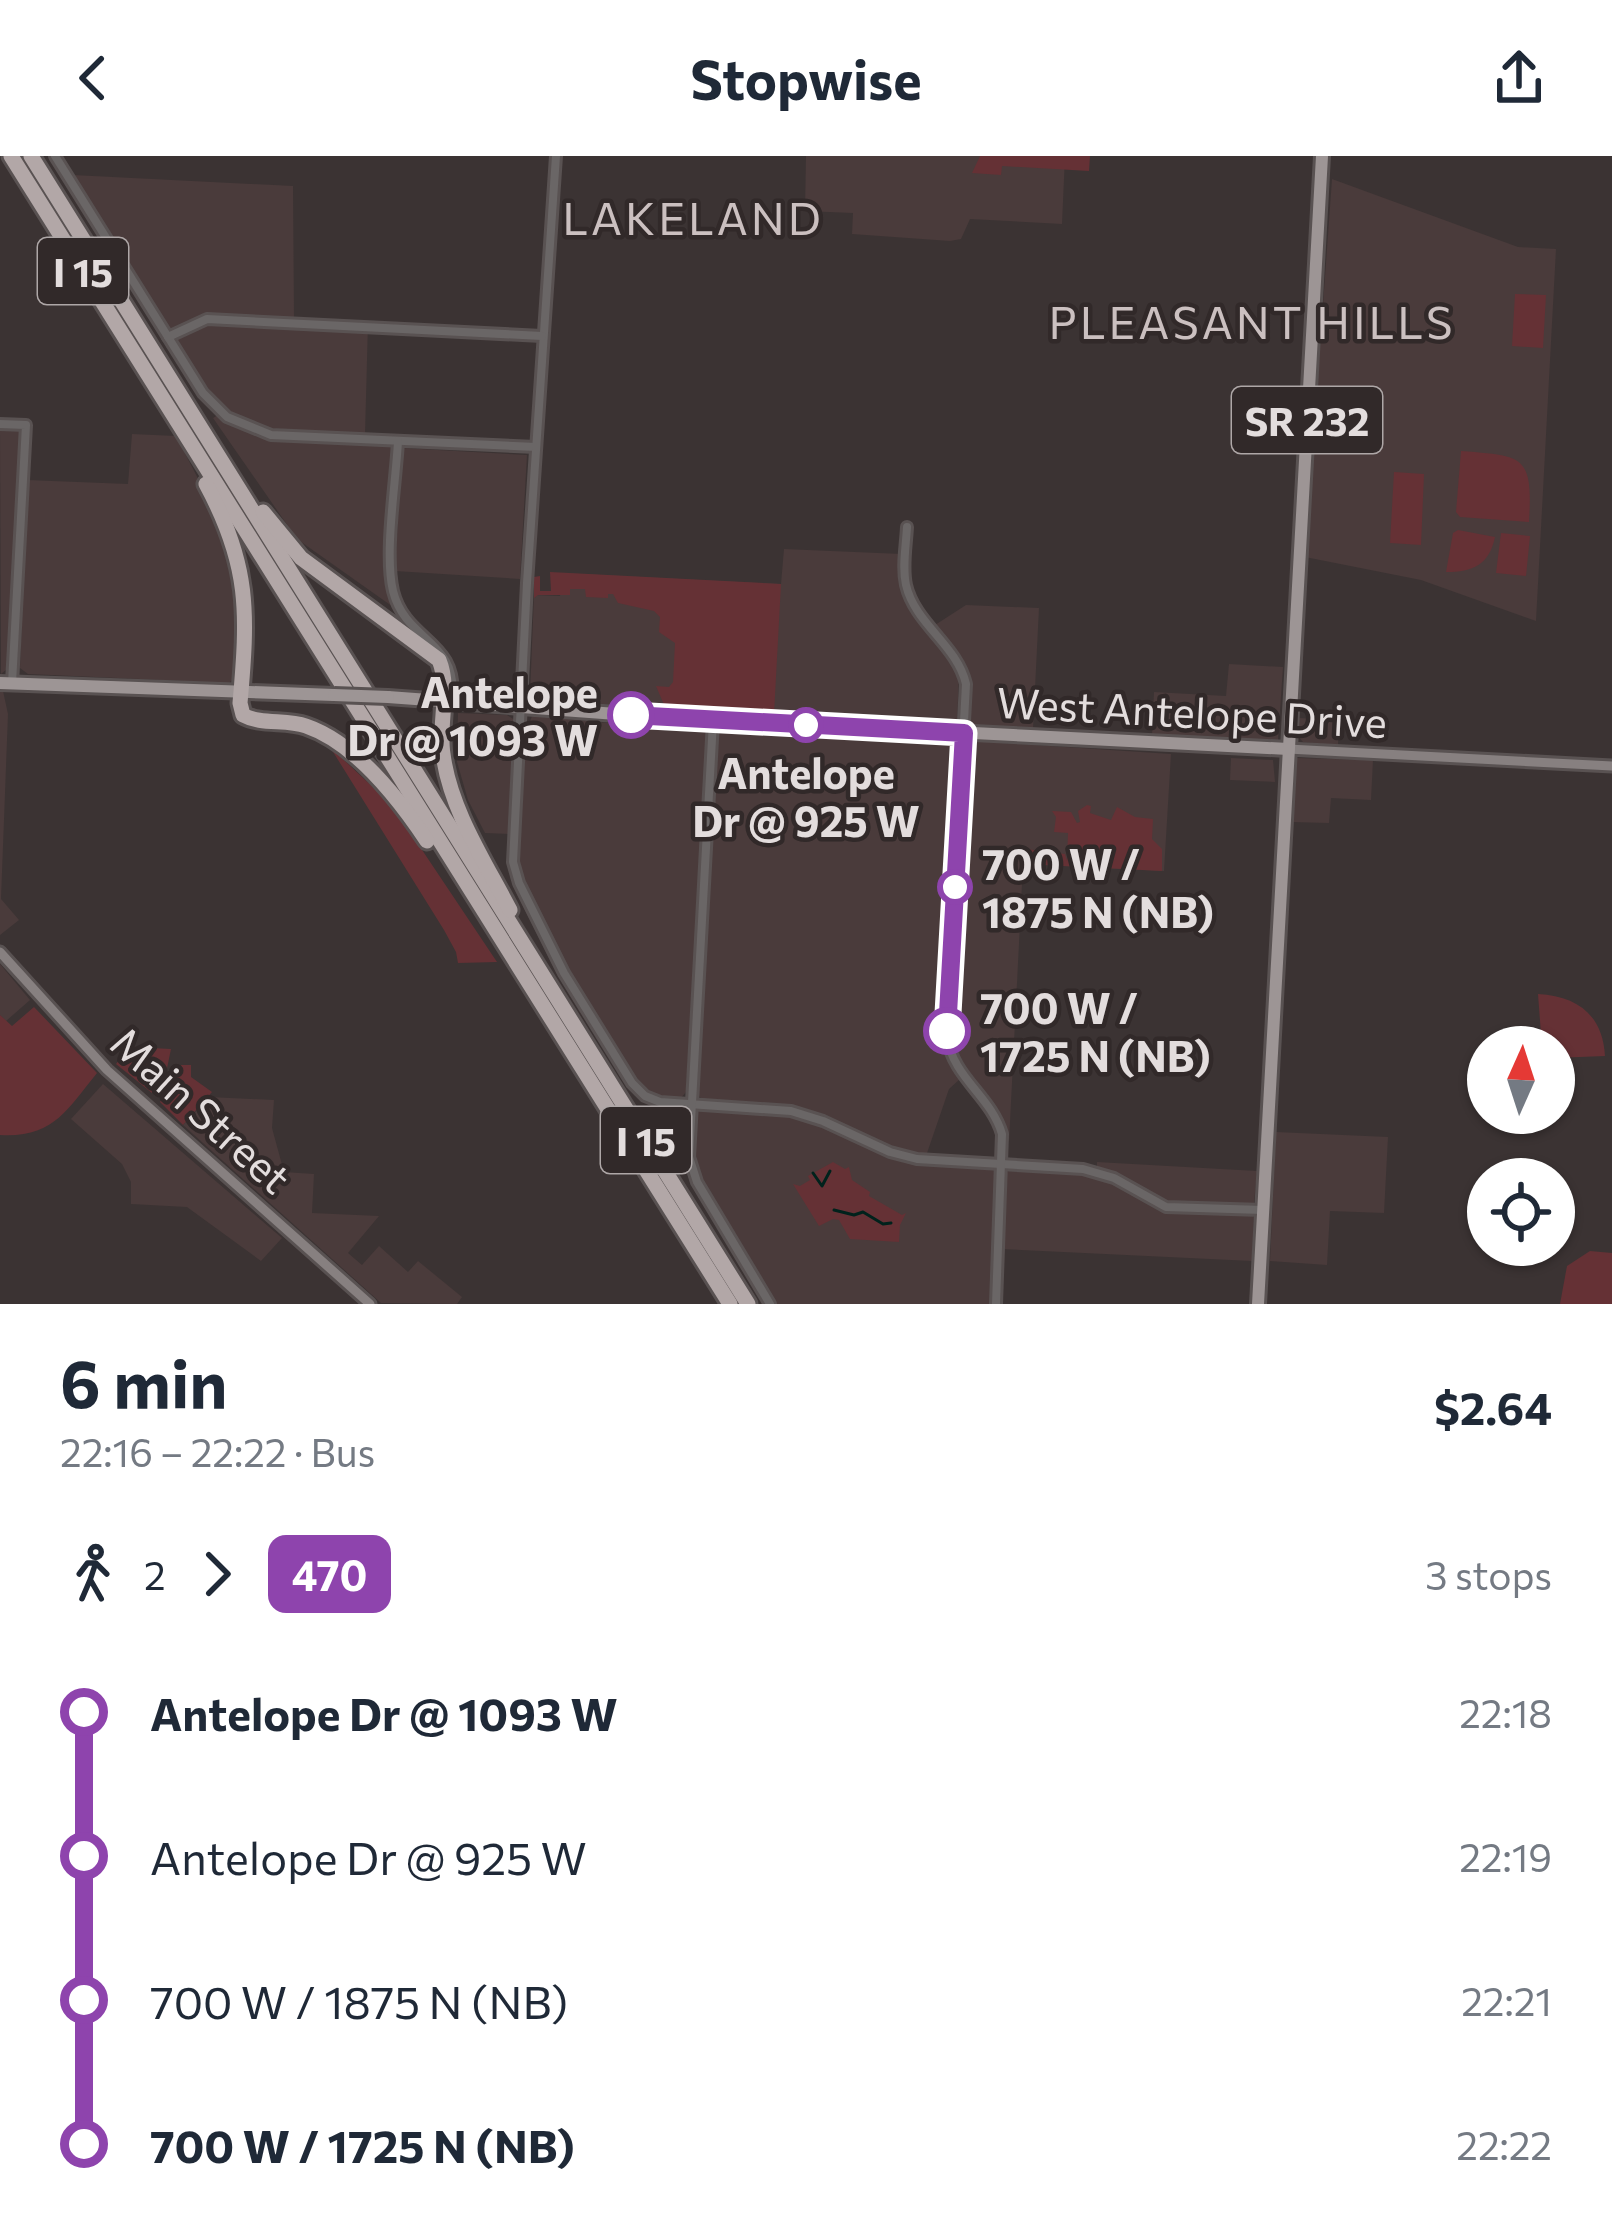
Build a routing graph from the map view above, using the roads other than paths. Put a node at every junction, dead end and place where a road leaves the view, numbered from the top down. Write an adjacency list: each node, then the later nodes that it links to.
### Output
1 (11, 156): 9 (highway, I 15)
2 (31, 156): 6 (highway, I 15)
3 (55, 156): 8 (street)
4 (556, 156): 7 (street)
5 (1322, 156): 20 (main road, SR 232)
6 (114, 291): 16 (highway); 23 (highway, I 15)
7 (542, 336): 8 (street); 12 (street)
8 (168, 337): 11 (street)
9 (156, 386): 15 (highway); 24 (highway, I 15)
10 (0, 424): 14 (street)
11 (398, 441): 12 (street); 16 (street)
12 (536, 447): 17 (street)
13 (908, 527): 19 (street)
14 (6, 683): 15 (main road, West Antelope Drive)
15 (241, 692): 16 (main road, West Antelope Drive, bridge); 24 (highway)
16 (447, 700): 17 (main road, West Antelope Drive); 23 (highway)
17 (521, 705): 18 (main road, West Antelope Drive); 25 (street)
18 (713, 720): 19 (main road, West Antelope Drive); 25 (street)
19 (964, 733): 20 (main road, West Antelope Drive); 26 (street)
20 (1288, 749): 21 (main road, West Antelope Drive); 27 (main road, SR 232)
21 (1612, 766)
22 (0, 952): 29 (main road, Main Street)
23 (542, 978): 31 (highway, I 15)
24 (591, 1087): 30 (highway, I 15)
25 (691, 1103): 26 (street); 32 (street)
26 (1003, 1165): 27 (street); 28 (street)
27 (1263, 1210): 33 (main road, SR 232)
28 (995, 1303)
29 (370, 1304)
30 (730, 1304)
31 (748, 1304)
32 (770, 1304)
33 (1258, 1304)

